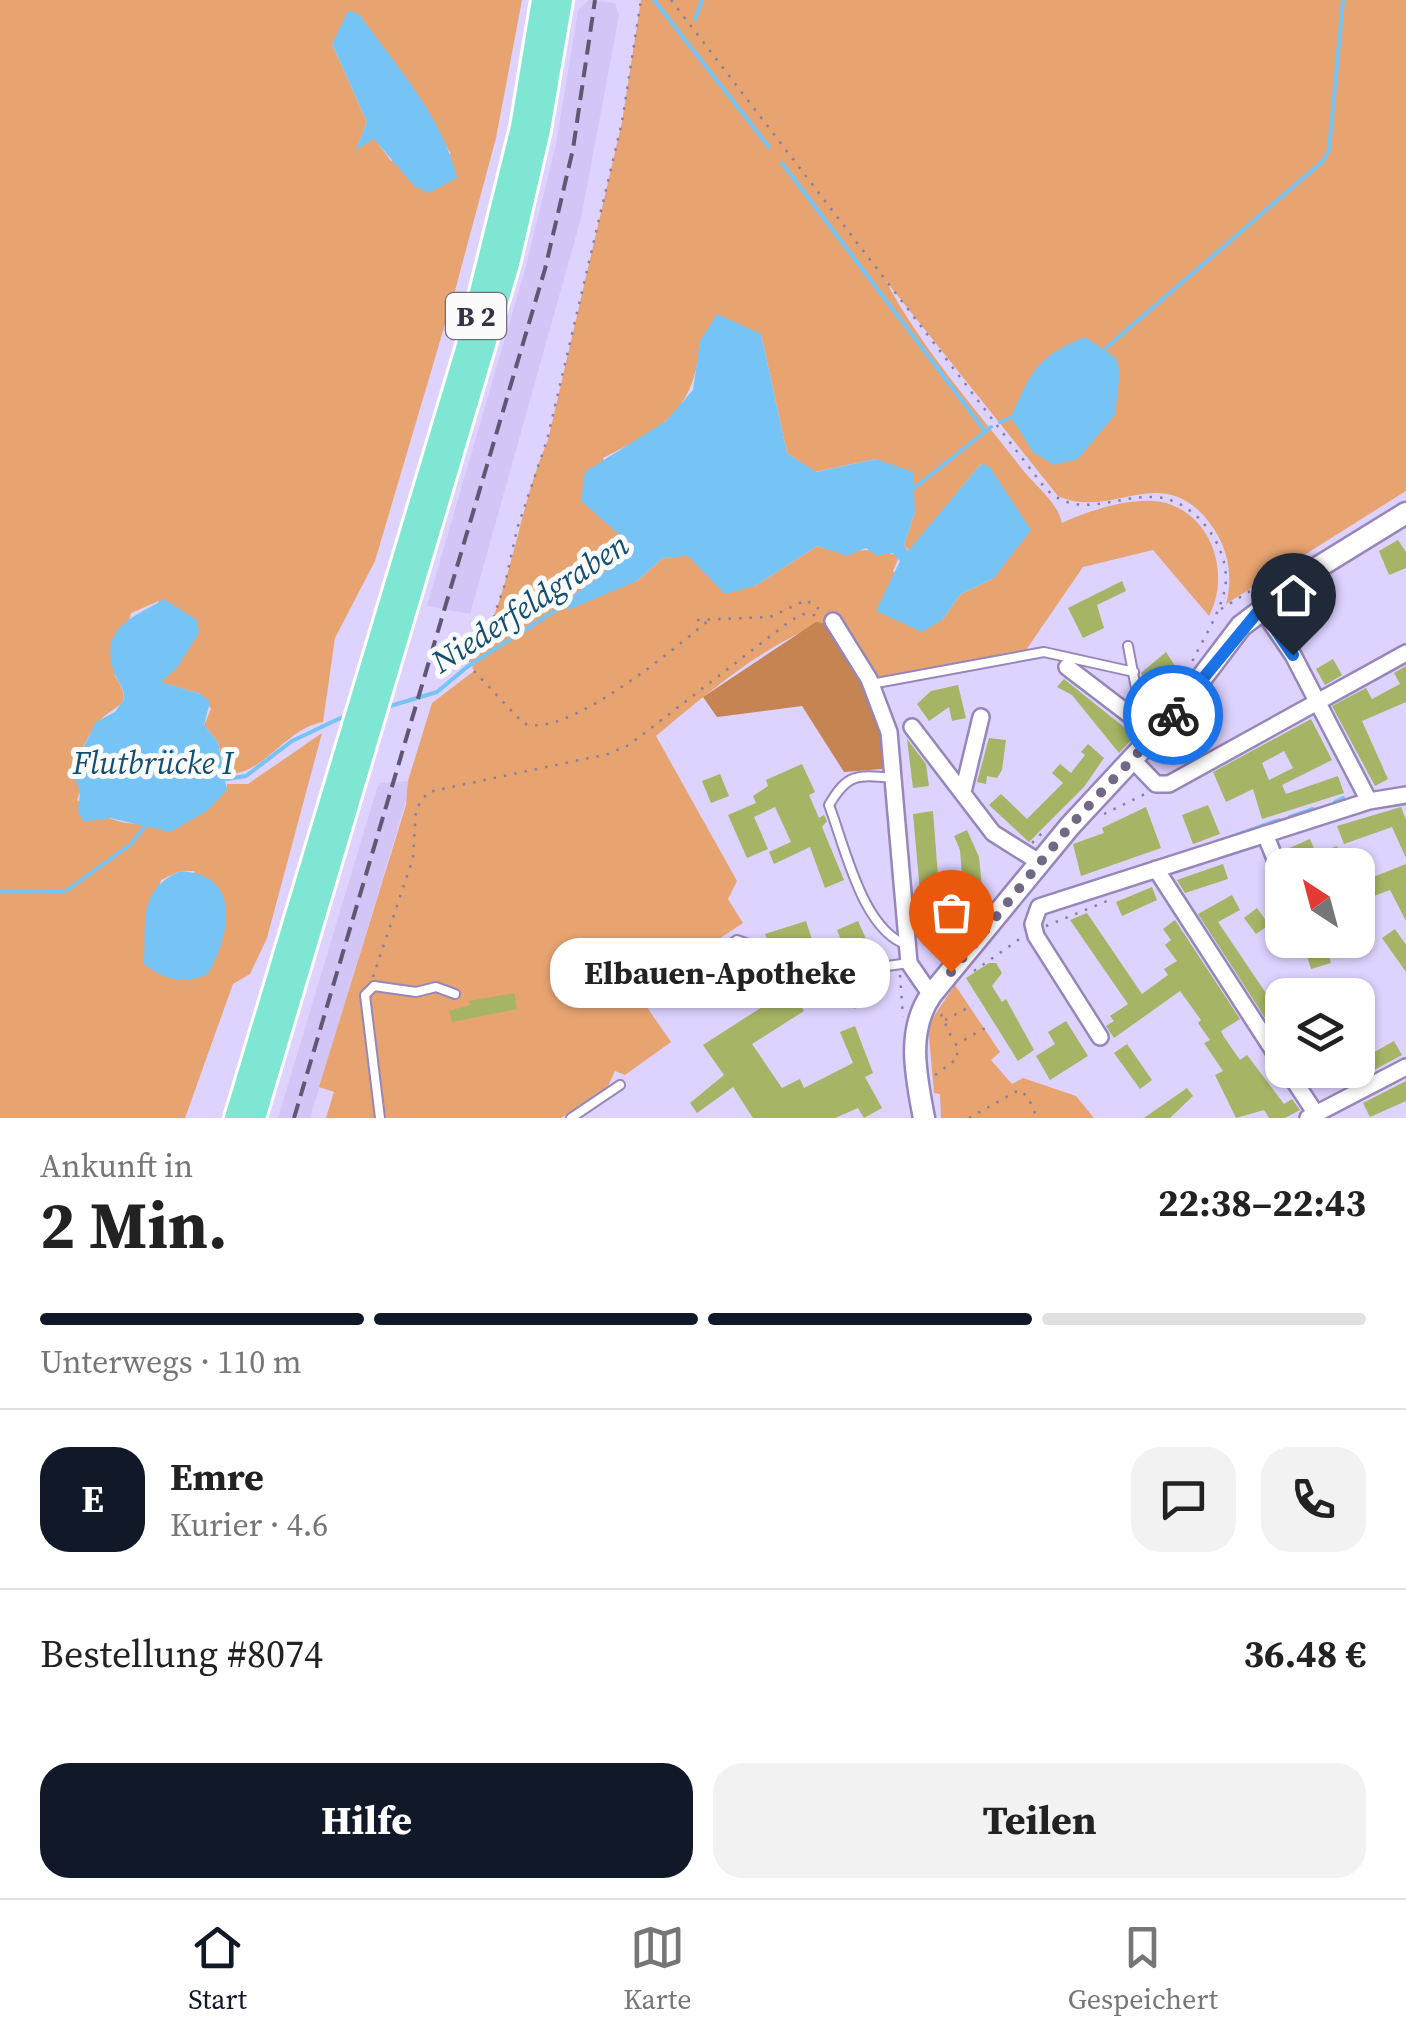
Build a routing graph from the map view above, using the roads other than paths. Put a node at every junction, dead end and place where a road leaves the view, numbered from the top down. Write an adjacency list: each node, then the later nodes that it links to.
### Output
1 (552, 2): 18 (main road, B 2)
2 (1406, 513): 3 (street)
3 (1261, 608): 10 (street); 13 (street)
4 (833, 622): 9 (street)
5 (1128, 646): 8 (lane)
6 (1406, 653): 10 (street)
7 (1067, 667): 13 (street)
8 (1134, 672): 9 (lane); 13 (lane)
9 (871, 684): 15 (street)
10 (1318, 704): 14 (street); 19 (street)
11 (981, 716): 16 (street)
12 (912, 727): 16 (street)
13 (1149, 729): 14 (street)
14 (1132, 759): 22 (street)
15 (894, 778): 26 (street); 26 (lane)
16 (963, 792): 22 (street)
17 (1406, 795): 19 (street)
18 (341, 799): 37 (main road, B 2); 38 (main road, B 2)
19 (1369, 801): 20 (street)
20 (1265, 834): 21 (street); 23 (street)
21 (1271, 848)
22 (1039, 862): 24 (street)
23 (1156, 869): 25 (street); 32 (street)
24 (1019, 886): 25 (street); 30 (street)
25 (1040, 906): 31 (street)
26 (908, 945): 27 (street)
27 (908, 963): 28 (lane); 30 (street)
28 (776, 981): 28 (lane)
29 (456, 994): 39 (lane)
30 (931, 995): 41 (street)
31 (1100, 1037)
32 (1265, 1038)
33 (1406, 1067): 36 (street)
34 (620, 1085): 40 (lane)
35 (1297, 1088): 36 (street)
36 (1312, 1116)
37 (236, 1118)
38 (254, 1118)
39 (380, 1118)
40 (572, 1118)
41 (924, 1118)

